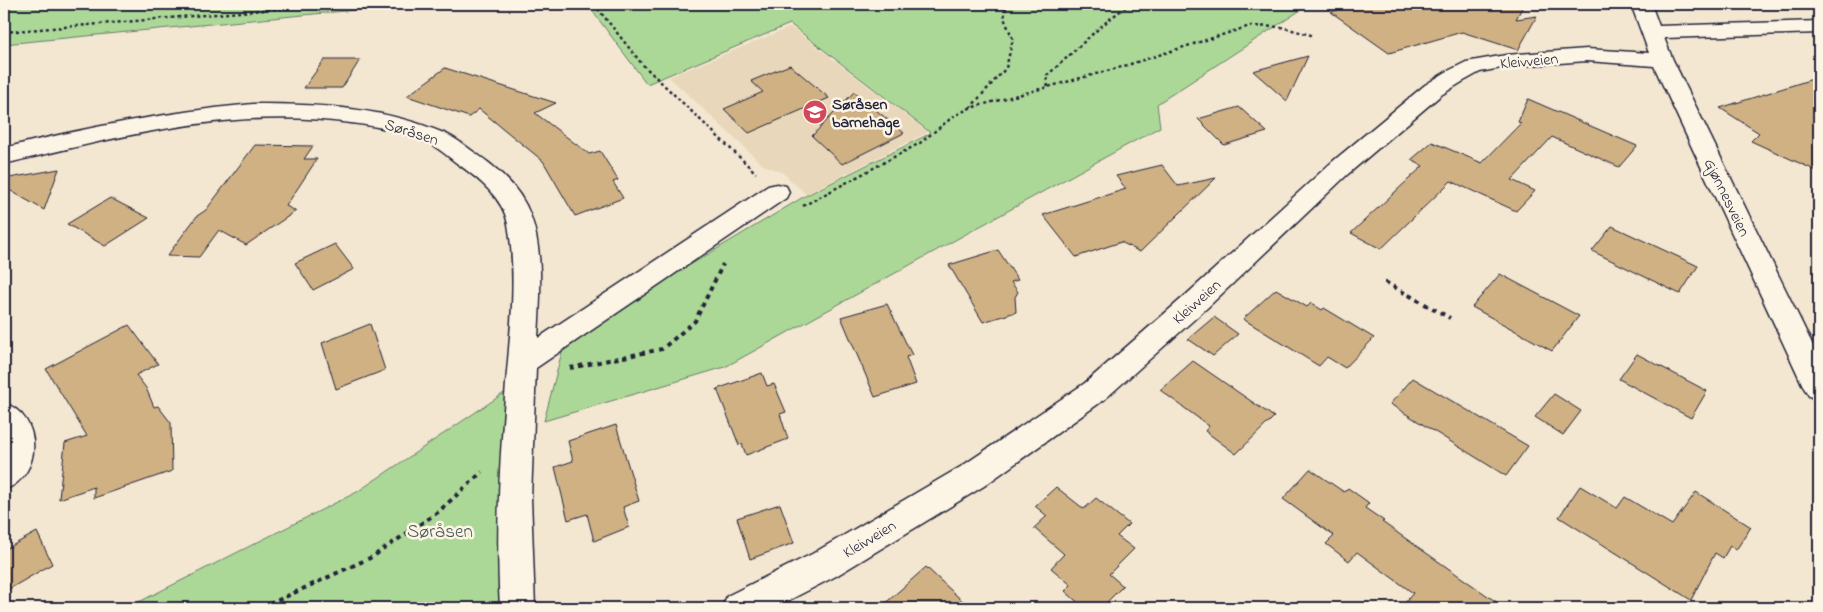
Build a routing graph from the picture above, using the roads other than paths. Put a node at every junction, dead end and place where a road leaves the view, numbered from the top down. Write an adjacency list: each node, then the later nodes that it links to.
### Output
1 (1641, 4): 3 (street, Gjønnesveien)
2 (1819, 27): 3 (street)
3 (1650, 32): 4 (street, Gjønnesveien)
4 (1662, 60): 8 (street, Gjønnesveien); 12 (street, Kleivveien)
5 (4, 156): 7 (street, Søråsen)
6 (777, 192): 7 (street)
7 (522, 363): 11 (street, Søråsen)
8 (1819, 388)
9 (4, 415): 10 (street)
10 (4, 476)
11 (518, 608)
12 (739, 608)

